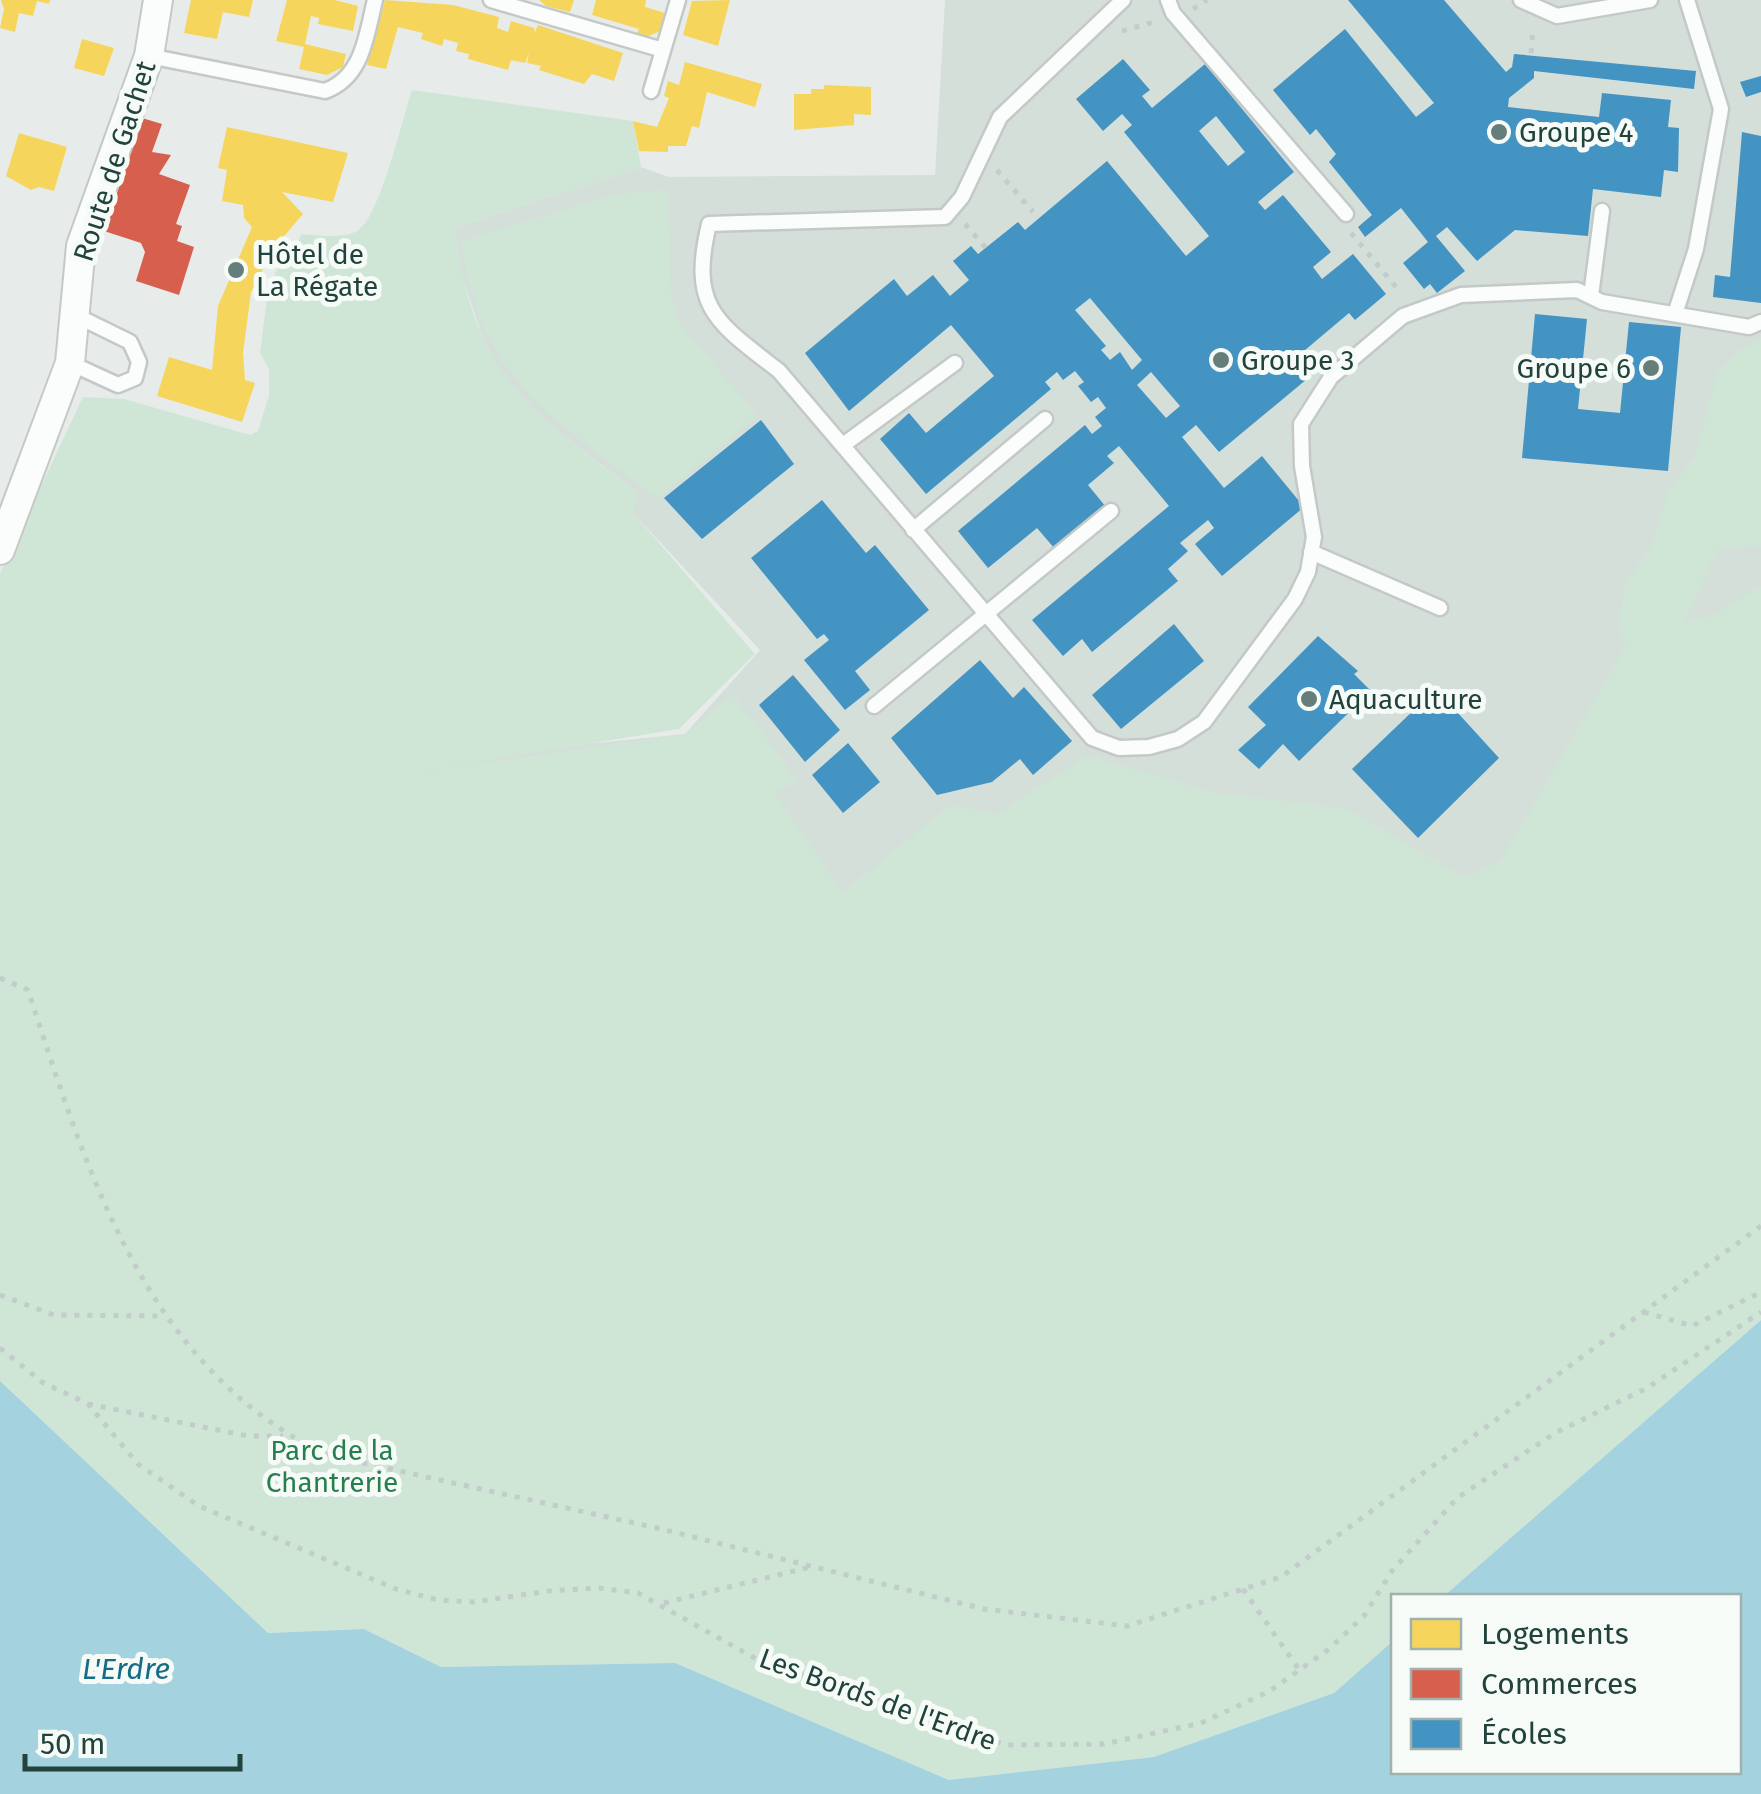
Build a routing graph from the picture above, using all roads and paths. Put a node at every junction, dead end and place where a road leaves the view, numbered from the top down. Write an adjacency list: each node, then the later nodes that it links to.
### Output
1 (158, 0): 13 (street, Route de Gachet)
2 (375, 0): 13 (lane)
3 (492, 0): 12 (lane)
4 (678, 0): 12 (lane)
5 (1124, 0): 16 (lane)
6 (1207, 0): 10 (path)
7 (1522, 0): 8 (lane)
8 (1650, 0)
9 (1687, 0): 22 (lane)
10 (1171, 6): 11 (path); 19 (lane)
11 (1111, 42)
12 (663, 50): 14 (lane)
13 (148, 56): 24 (street, Route de Gachet)
14 (651, 91)
15 (992, 164): 18 (path)
16 (953, 210): 20 (path); 29 (lane)
17 (1602, 211): 21 (lane)
18 (1032, 212)
19 (1346, 214): 23 (path)
20 (986, 248)
21 (1591, 296): 22 (lane); 23 (lane)
22 (1676, 311): 25 (lane)
23 (1415, 312): 33 (lane)
24 (75, 315): 27 (street, Route de Gachet); 27 (lane)
25 (1761, 322)
26 (956, 363): 29 (lane)
27 (70, 364): 32 (street, Route de Gachet)
28 (1045, 419): 31 (lane)
29 (843, 445): 31 (lane)
30 (1111, 511): 35 (lane)
31 (913, 530): 35 (lane)
32 (0, 550)
33 (1311, 552): 34 (lane); 35 (lane)
34 (1440, 608)
35 (982, 614): 36 (lane)
36 (874, 706)
37 (0, 978): 43 (path)
38 (1761, 1226): 41 (path)
39 (1761, 1292): 41 (path)
40 (0, 1295): 43 (path)
41 (1642, 1311): 48 (path)
42 (1761, 1312): 50 (path, Les Bords de l'Erdre)
43 (162, 1316): 46 (path)
44 (0, 1348): 45 (path, Les Bords de l'Erdre)
45 (88, 1404): 46 (path); 49 (path, Les Bords de l'Erdre)
46 (286, 1436): 47 (path)
47 (817, 1566): 48 (path); 49 (path)
48 (1242, 1590): 50 (path)
49 (662, 1603): 50 (path, Les Bords de l'Erdre)
50 (1300, 1671)

